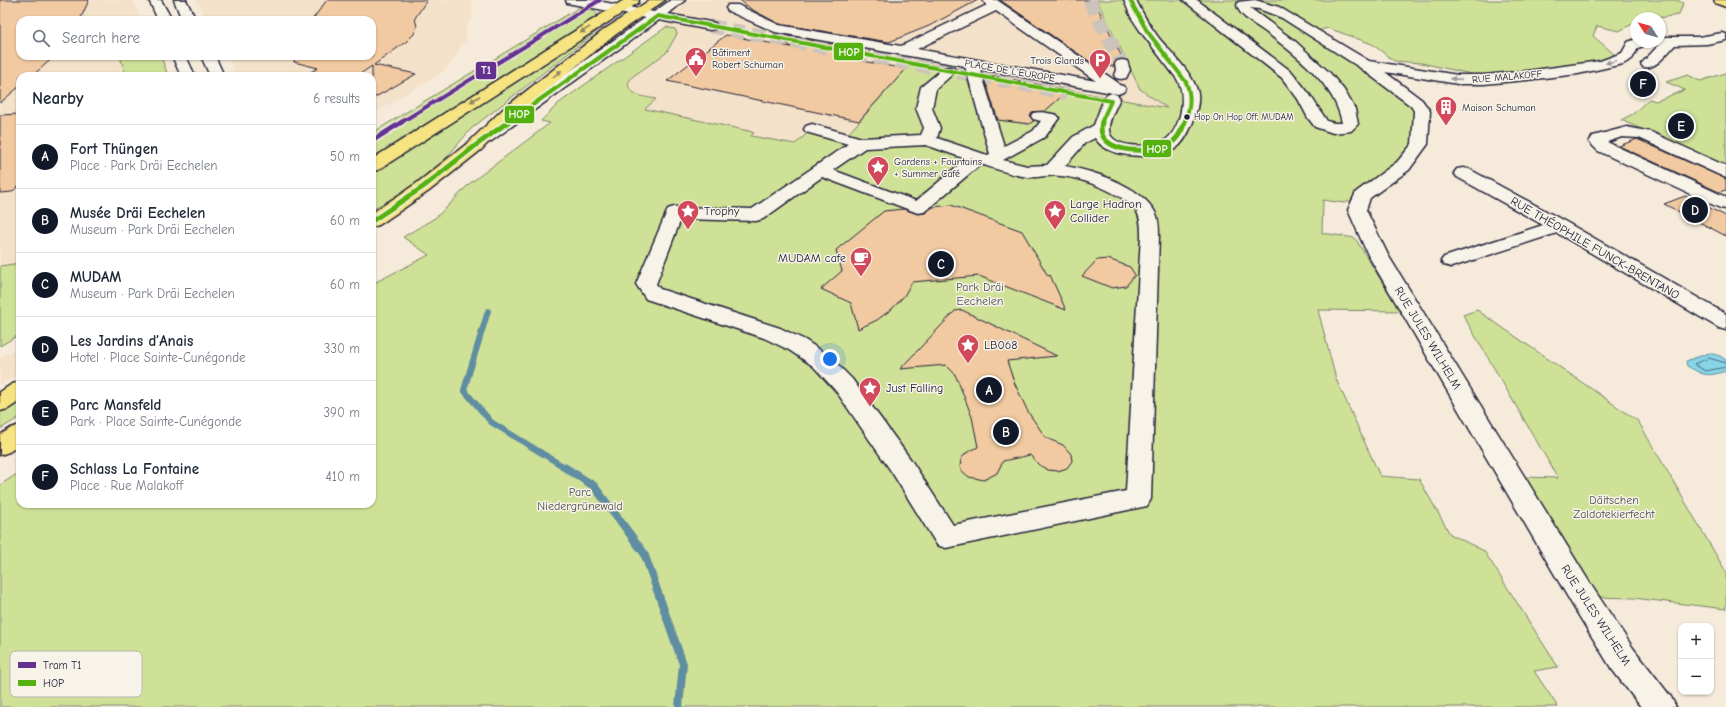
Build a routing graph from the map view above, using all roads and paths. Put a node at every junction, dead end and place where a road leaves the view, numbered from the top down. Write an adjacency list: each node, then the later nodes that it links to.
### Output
1 (155, 0): 14 (street)
2 (180, 0): 15 (street)
3 (572, 0): 13 (street)
4 (659, 0): 11 (main road)
5 (679, 0): 16 (street)
6 (1130, 0): 35 (street)
7 (1189, 0): 27 (street, RUE JULES WILHELM)
8 (1720, 0): 10 (main road)
9 (992, 3): 23 (street); 32 (street)
10 (1726, 3)
11 (636, 7): 13 (street); 16 (street); 39 (main road, one-way to 11)
12 (733, 8): 23 (street, PLACE DE L'EUROPE)
13 (618, 9): 41 (main road, one-way to 41)
14 (163, 16)
15 (188, 16)
16 (658, 16): 17 (street); 39 (street)
17 (710, 26)
18 (1685, 29): 20 (street)
19 (1666, 41): 20 (street)
20 (1720, 41)
21 (1631, 48): 27 (street, RUE MALAKOFF, one-way to 27)
22 (1660, 48): 28 (street)
23 (902, 51): 26 (street, PLACE DE L'EUROPE)
24 (181, 60): 30 (street)
25 (210, 60): 31 (street)
26 (971, 63): 32 (street, PLACE DE L'EUROPE); 40 (street)
27 (1364, 64): 57 (street, RUE JULES WILHELM)
28 (1648, 64)
29 (949, 71): 37 (street)
30 (186, 72)
31 (215, 72)
32 (1119, 86): 33 (street); 35 (street)
33 (1067, 93)
34 (1039, 116): 40 (street)
35 (1101, 128): 42 (street)
36 (812, 129): 38 (street)
37 (928, 140): 38 (street); 40 (street)
38 (861, 143): 43 (street)
39 (475, 146): 46 (main road)
40 (982, 161): 42 (street); 43 (street)
41 (376, 163)
42 (1052, 170): 43 (street)
43 (821, 171)
44 (1463, 173): 50 (street, RUE THÉOPHILE FUNCK-BRENTANO)
45 (1726, 173): 47 (street)
46 (400, 203): 48 (main road); 49 (main road)
47 (1726, 204)
48 (376, 212)
49 (376, 219)
50 (1559, 226): 51 (street); 52 (street, RUE THÉOPHILE FUNCK-BRENTANO)
51 (1451, 262)
52 (1726, 323)
53 (16, 393): 54 (main road)
54 (0, 403)
55 (16, 436): 56 (main road)
56 (0, 446)
57 (1660, 707)

